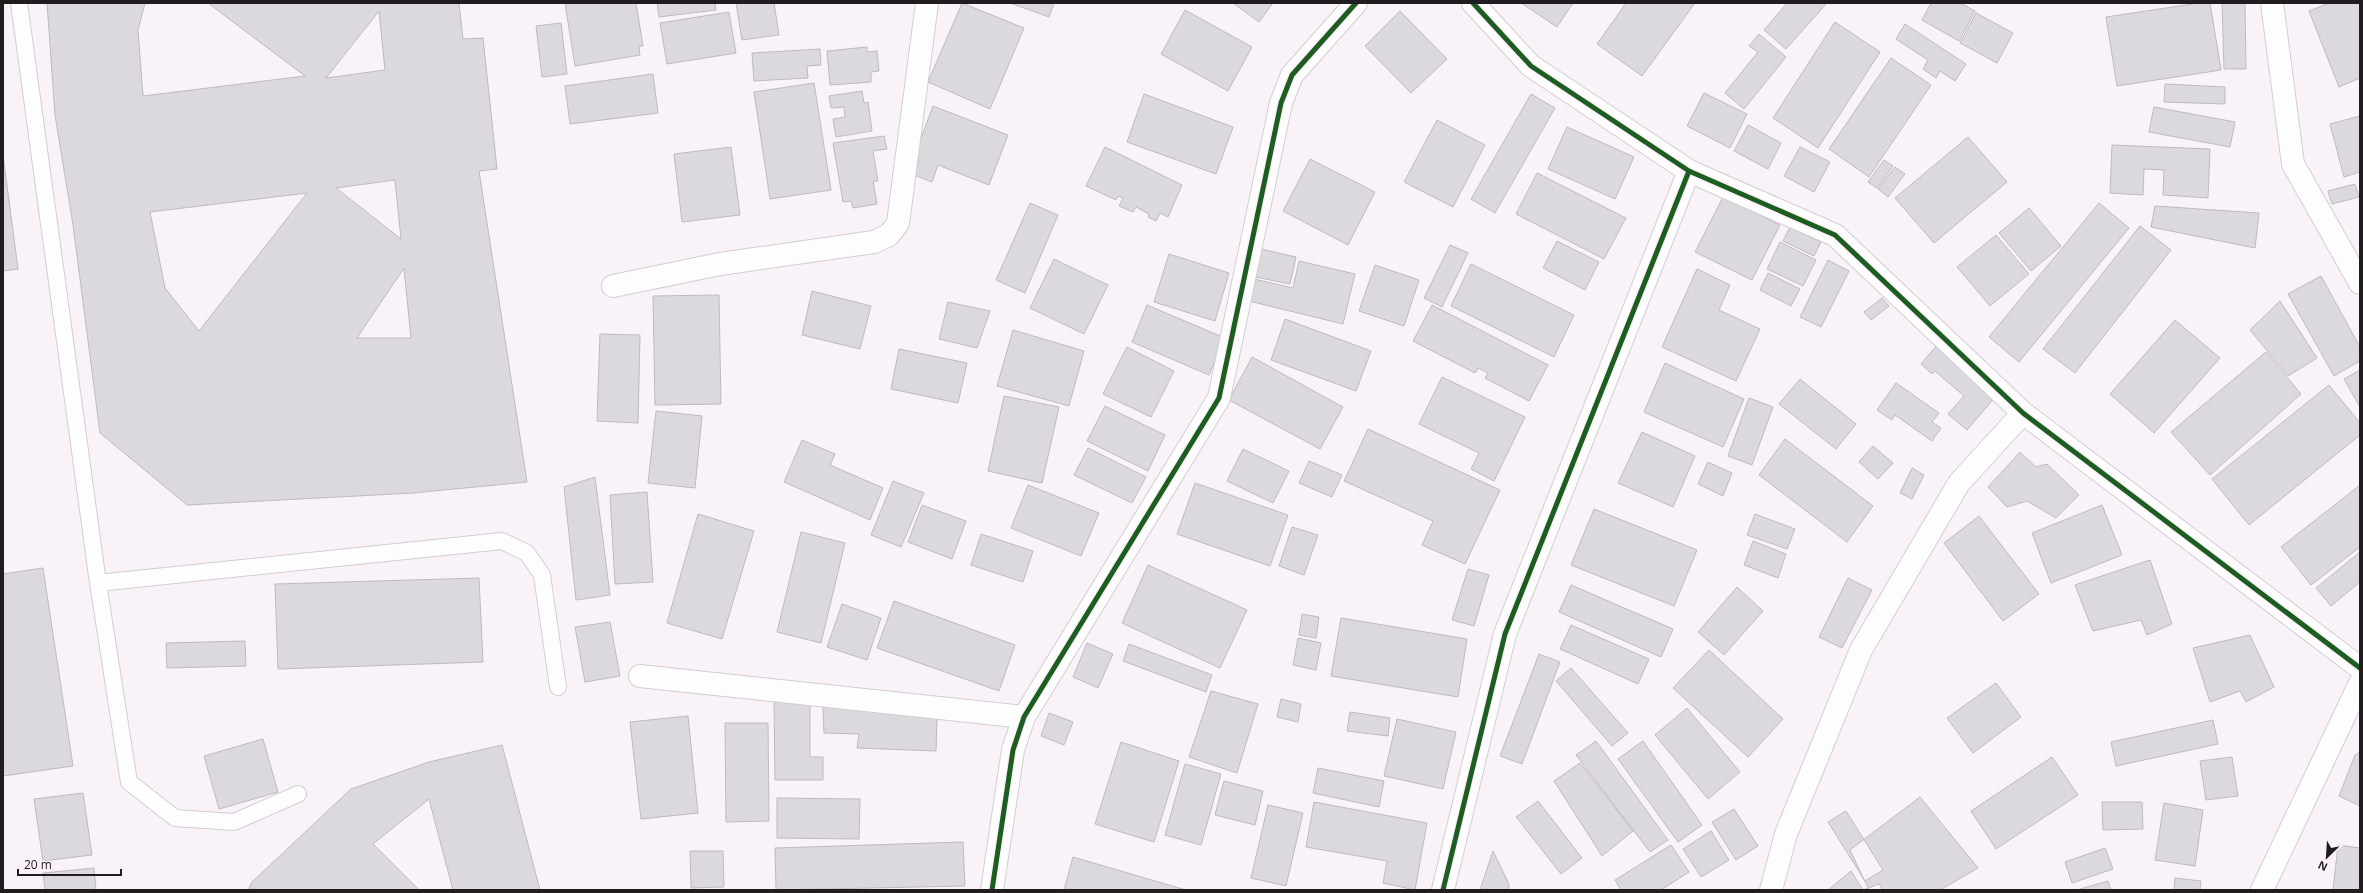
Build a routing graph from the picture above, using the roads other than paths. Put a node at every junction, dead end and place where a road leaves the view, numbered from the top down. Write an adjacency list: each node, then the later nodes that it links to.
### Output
1 (19, 3): 10 (lane)
2 (927, 3): 8 (street)
3 (1356, 3): 15 (street)
4 (1473, 3): 6 (street)
5 (2272, 3): 7 (street)
6 (1689, 171): 9 (street); 18 (street)
7 (2360, 283)
8 (613, 286)
9 (2023, 412): 11 (street); 19 (street)
10 (98, 583): 14 (lane); 16 (lane)
11 (2360, 668)
12 (640, 676): 15 (street)
13 (2360, 683): 20 (street)
14 (558, 687)
15 (1024, 717): 17 (street)
16 (298, 794)
17 (992, 890)
18 (1443, 890)
19 (1771, 890)
20 (2262, 890)

